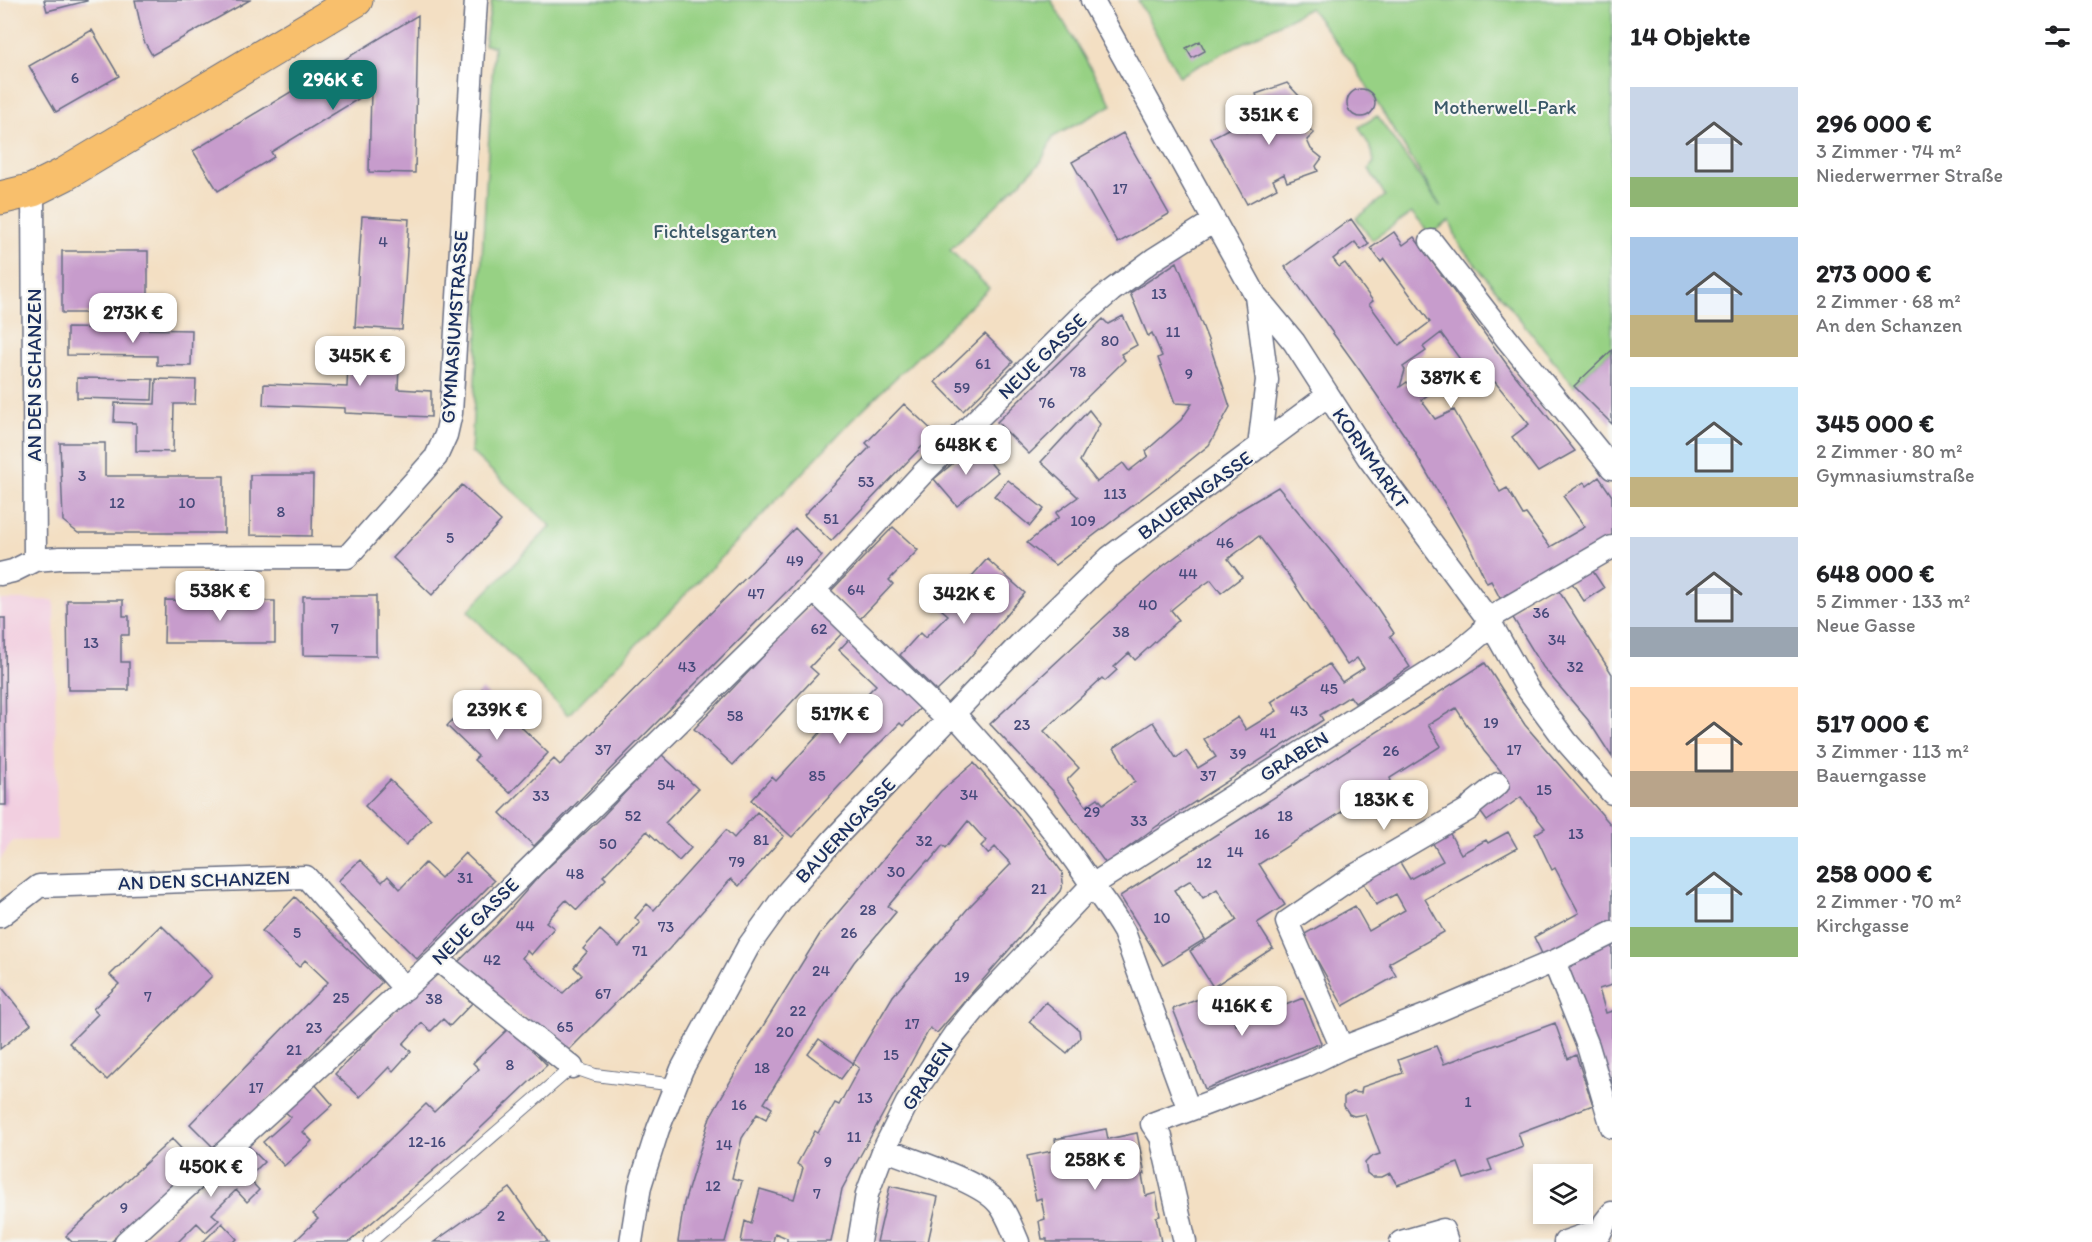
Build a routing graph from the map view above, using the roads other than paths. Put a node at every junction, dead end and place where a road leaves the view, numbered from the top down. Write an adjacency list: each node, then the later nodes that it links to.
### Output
1 (356, 0): 4 (main road)
2 (476, 0): 13 (street, GYMNASIUMSTRASSE)
3 (1092, 0): 6 (street, KORNMARKT)
4 (33, 190): 5 (main road); 13 (street, AN DEN SCHANZEN)
5 (0, 198)
6 (1214, 221): 8 (street, KORNMARKT); 15 (street, NEUE GASSE)
7 (1431, 241): 11 (street)
8 (1256, 296): 9 (street, KORNMARKT); 10 (street, KORNMARKT)
9 (1327, 396): 10 (street, BAUERNGASSE); 16 (street, KORNMARKT)
10 (1259, 447): 17 (street, BAUERNGASSE)
11 (1612, 468)
12 (1612, 547): 16 (street)
13 (34, 560): 14 (street, GYMNASIUMSTRASSE)
14 (0, 574)
15 (814, 590): 17 (street); 23 (street, NEUE GASSE)
16 (1488, 620): 19 (street, KORNMARKT); 20 (street, GRABEN)
17 (951, 717): 20 (street); 28 (street, BAUERNGASSE)
18 (1498, 784): 26 (street)
19 (1612, 793)
20 (1092, 885): 29 (street); 31 (street, GRABEN)
21 (0, 916): 25 (street, AN DEN SCHANZEN)
22 (1612, 933): 24 (street)
23 (437, 959): 25 (street, NEUE GASSE); 27 (street)
24 (1557, 960): 26 (street); 30 (street)
25 (405, 989): 34 (street, NEUE GASSE)
26 (1342, 1048): 29 (street)
27 (572, 1067): 28 (lane); 35 (lane)
28 (675, 1085): 36 (street, BAUERNGASSE)
29 (1190, 1110): 39 (street)
30 (1612, 1127)
31 (884, 1149): 37 (street, GRABEN); 38 (street)
32 (1612, 1213): 33 (street)
33 (1602, 1238): 42 (street)
34 (126, 1242)
35 (370, 1242)
36 (632, 1242)
37 (859, 1242)
38 (1018, 1242)
39 (1185, 1242)
40 (1401, 1242): 41 (street)
41 (1447, 1242)
42 (1565, 1242)

